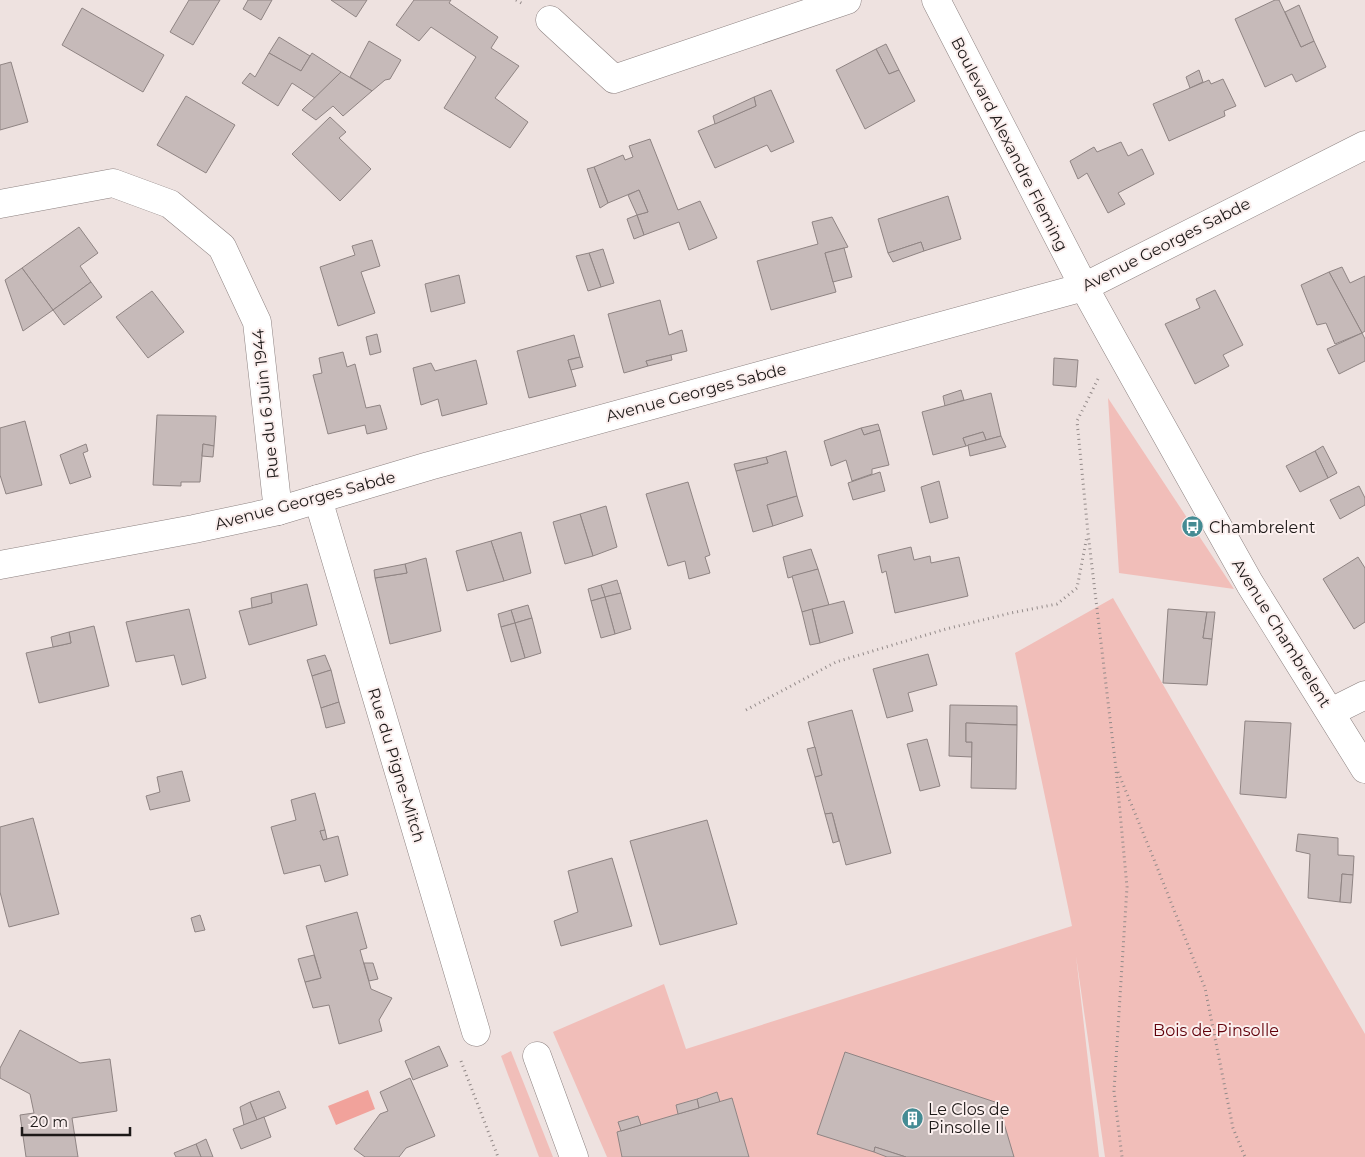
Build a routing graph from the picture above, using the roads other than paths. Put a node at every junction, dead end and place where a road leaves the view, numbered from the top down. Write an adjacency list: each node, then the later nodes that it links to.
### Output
1 (846, 0): 3 (street)
2 (936, 0): 6 (street, Boulevard Alexandre Fleming)
3 (550, 20)
4 (1365, 145): 6 (street, Avenue Georges Sabde)
5 (0, 204): 8 (street, Rue du 6 Juin 1944)
6 (1084, 287): 7 (street, Avenue Georges Sabde); 11 (street, Avenue Chambrelent)
7 (318, 499): 8 (street, Avenue Georges Sabde); 13 (street, Rue du Pigne-Mitch)
8 (278, 511): 9 (street, Avenue Georges Sabde)
9 (0, 565)
10 (1365, 695): 11 (street)
11 (1331, 712): 12 (street, Avenue Chambrelent)
12 (1365, 769)
13 (476, 1032)
14 (537, 1056): 15 (street)
15 (574, 1157)

